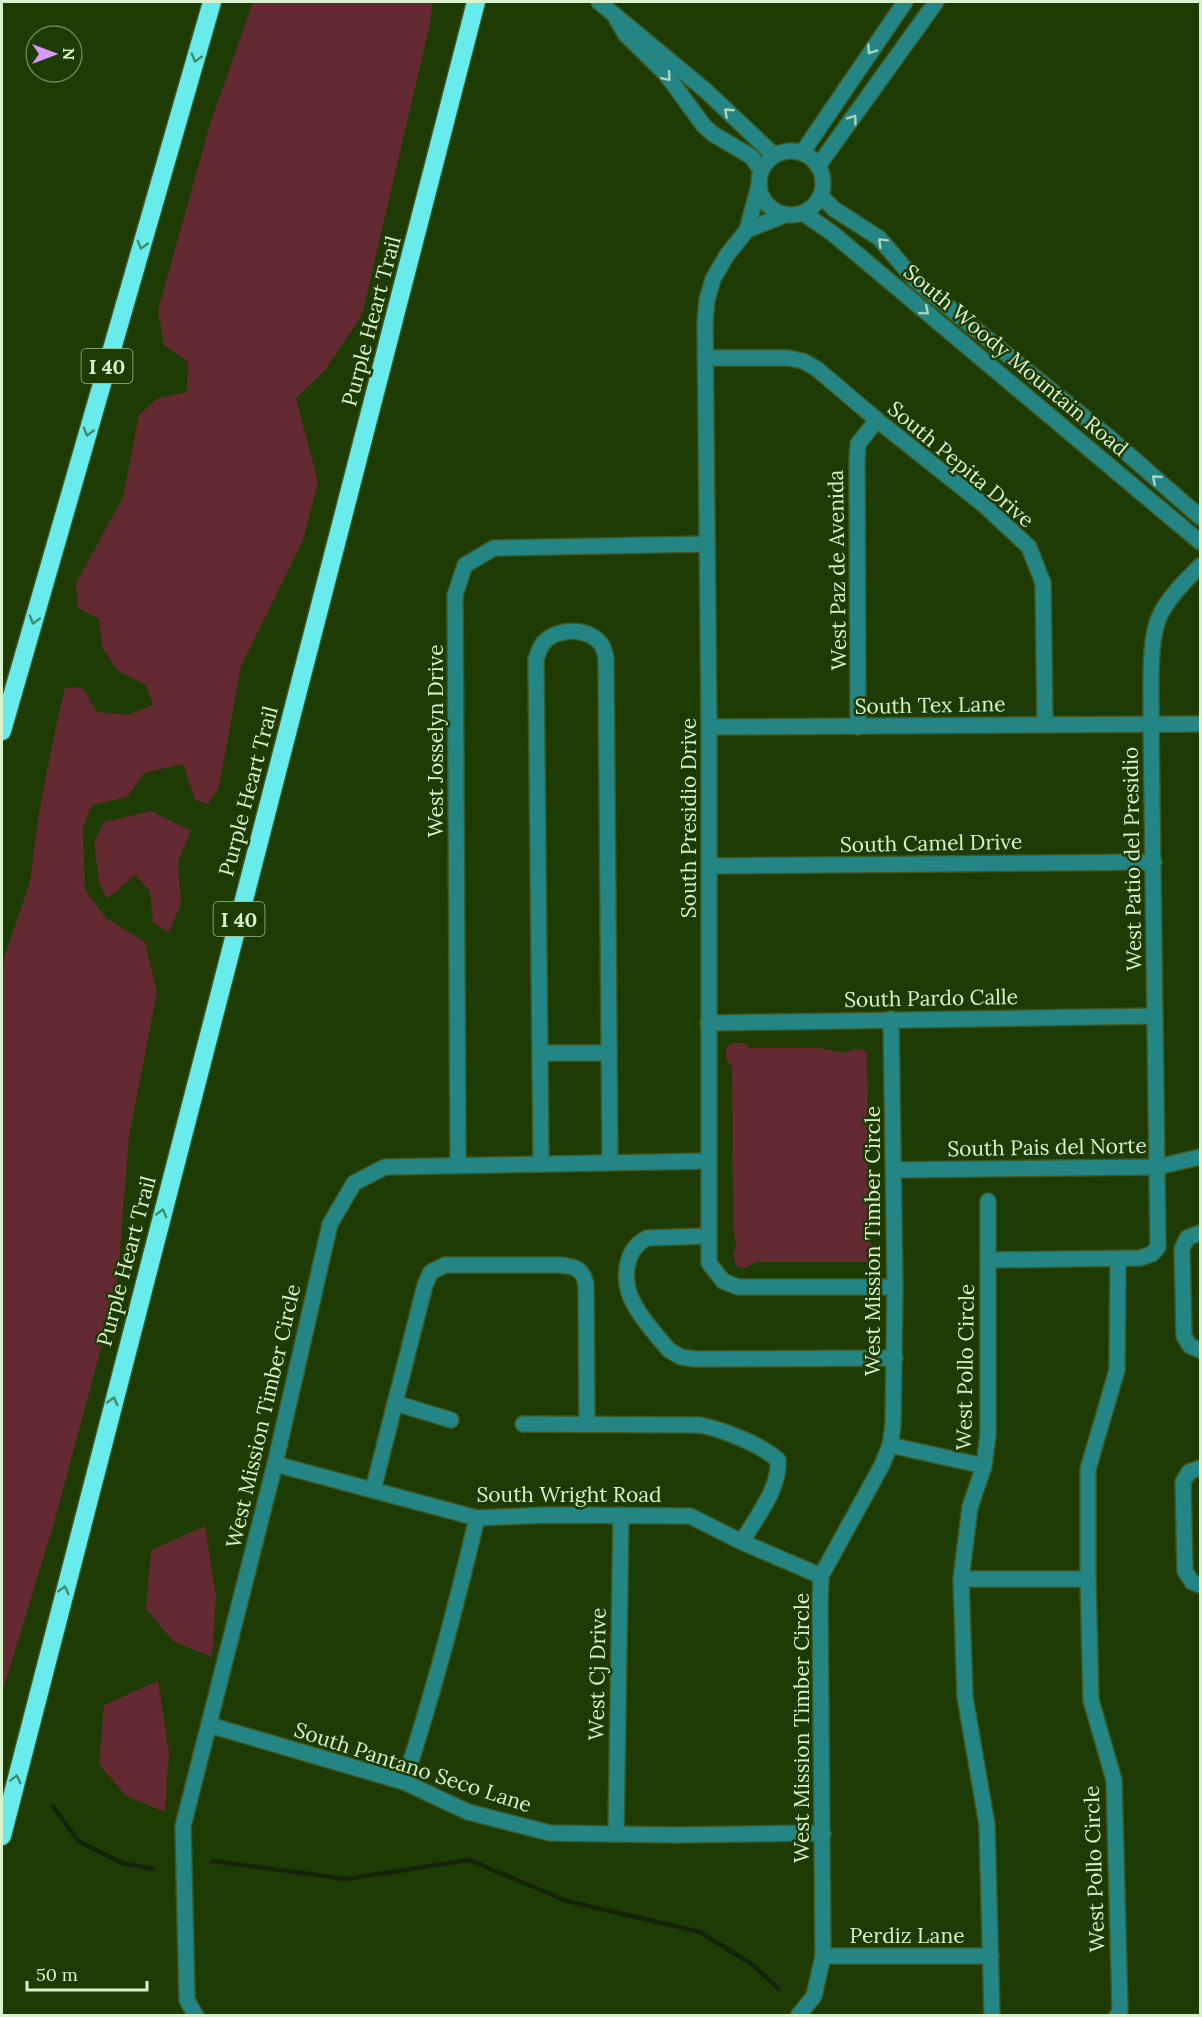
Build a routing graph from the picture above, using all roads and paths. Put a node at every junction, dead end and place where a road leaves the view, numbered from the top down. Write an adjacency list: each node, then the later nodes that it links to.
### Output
1 (212, 2): 26 (highway, I 40, one-way to 26)
2 (476, 2): 69 (highway, Purple Heart Trail / I 40, one-way to 2)
3 (600, 2): 6 (street)
4 (905, 2): 7 (street, one-way to 7)
5 (936, 2): 9 (street, one-way to 5)
6 (614, 15): 8 (street, one-way to 6); 10 (street, one-way to 10)
7 (802, 153): 8 (street); 9 (street)
8 (774, 155): 10 (street)
9 (818, 166): 11 (street)
10 (760, 178): 13 (street); 14 (street)
11 (821, 196): 12 (street); 17 (street, South Woody Mountain Road, one-way to 11)
12 (802, 213): 13 (street); 18 (street, South Woody Mountain Road, one-way to 18)
13 (785, 215): 14 (street, South Presidio Drive)
14 (747, 230): 15 (street, South Presidio Drive)
15 (705, 358): 16 (street, South Pepita Drive); 19 (street, South Presidio Drive)
16 (877, 420): 21 (street, South Pepita Drive); 25 (street, West Paz de Avenida)
17 (1200, 518)
18 (1200, 542)
19 (706, 544): 24 (street, South Presidio Drive); 38 (street, West Josselyn Drive)
20 (1200, 566): 23 (street, West Patio del Presidio)
21 (1045, 724): 23 (street, South Tex Lane); 25 (street, South Tex Lane)
22 (1200, 724): 23 (street, South Tex Lane)
23 (1152, 725): 27 (street, West Patio del Presidio)
24 (709, 727): 25 (street, South Tex Lane); 28 (street, South Presidio Drive)
25 (858, 727)
26 (2, 731)
27 (1154, 862): 28 (street, South Camel Drive); 29 (street, West Patio del Presidio)
28 (709, 866): 31 (street, South Presidio Drive)
29 (1155, 1016): 30 (street, South Pardo Calle); 39 (street, West Patio del Presidio)
30 (891, 1019): 31 (street, South Pardo Calle); 40 (street, West Mission Timber Circle)
31 (708, 1023): 35 (street, South Presidio Drive)
32 (540, 1053): 33 (street); 33 (street); 37 (street)
33 (609, 1053): 36 (street)
34 (1200, 1157): 39 (street, South Pais del Norte)
35 (709, 1161): 36 (street, West Mission Timber Circle); 43 (street, South Presidio Drive)
36 (610, 1163): 37 (street, West Mission Timber Circle)
37 (541, 1164): 38 (street, West Mission Timber Circle)
38 (458, 1165): 54 (street, West Mission Timber Circle)
39 (1157, 1167): 40 (street, South Pais del Norte); 44 (street, West Pollo Circle)
40 (894, 1170): 46 (street, West Mission Timber Circle)
41 (988, 1201): 45 (street, West Pollo Circle)
42 (1200, 1233): 47 (street)
43 (710, 1236): 46 (street, South Presidio Drive); 48 (street)
44 (1118, 1259): 45 (street, West Pollo Circle); 63 (street, West Pollo Circle)
45 (988, 1260): 55 (street, West Pollo Circle)
46 (895, 1287): 48 (street, West Mission Timber Circle)
47 (1200, 1350)
48 (895, 1358): 53 (street, West Mission Timber Circle)
49 (395, 1402): 50 (street); 52 (street); 57 (street)
50 (451, 1420)
51 (523, 1424): 52 (street)
52 (587, 1424): 60 (street)
53 (890, 1445): 55 (street); 61 (street, West Mission Timber Circle)
54 (275, 1464): 57 (street, South Wright Road); 65 (street, West Mission Timber Circle)
55 (984, 1466): 62 (street, West Pollo Circle)
56 (1200, 1468): 64 (street)
57 (373, 1490): 59 (street, South Wright Road)
58 (621, 1515): 59 (street, South Wright Road); 60 (street, South Wright Road); 68 (street, West Cj Drive)
59 (477, 1518): 66 (street)
60 (742, 1542): 61 (street, South Wright Road)
61 (821, 1576): 67 (street, West Mission Timber Circle)
62 (961, 1579): 63 (street); 71 (street, West Pollo Circle)
63 (1088, 1579): 75 (street, West Pollo Circle)
64 (1200, 1585)
65 (209, 1725): 66 (street, South Pantano Seco Lane); 72 (street, West Mission Timber Circle)
66 (404, 1782): 68 (street, South Pantano Seco Lane)
67 (822, 1833): 68 (street, South Pantano Seco Lane); 70 (street, West Mission Timber Circle)
68 (616, 1834)
69 (2, 1836)
70 (823, 1956): 71 (street, Perdiz Lane); 73 (street, West Mission Timber Circle)
71 (991, 1956): 74 (street, West Pollo Circle)
72 (196, 2016)
73 (798, 2016)
74 (992, 2016)
75 (1117, 2016)

